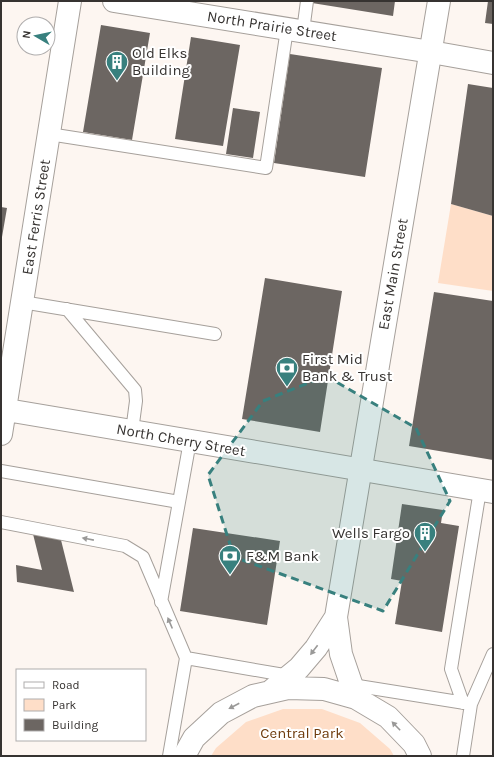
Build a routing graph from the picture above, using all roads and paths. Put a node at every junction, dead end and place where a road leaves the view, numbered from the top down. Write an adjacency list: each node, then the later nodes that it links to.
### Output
1 (70, 1): 8 (street, East Ferris Street)
2 (114, 1): 5 (street, North Prairie Street)
3 (308, 1): 5 (lane)
4 (439, 1): 6 (street, East Main Street)
5 (295, 30): 6 (street, North Prairie Street); 8 (lane)
6 (431, 52): 7 (street, North Prairie Street); 16 (street, East Main Street)
7 (493, 63)
8 (49, 134): 9 (street, East Ferris Street)
9 (22, 302): 10 (lane); 12 (street, East Ferris Street)
10 (67, 309): 11 (lane); 13 (lane)
11 (215, 334)
12 (3, 409): 13 (street, North Cherry Street); 14 (street, East Ferris Street)
13 (132, 431): 15 (street, North Cherry Street)
14 (1, 434)
15 (190, 441): 16 (street, North Cherry Street); 19 (lane)
16 (360, 470): 18 (street, North Cherry Street); 22 (street, East Main Street)
17 (1, 471): 19 (lane)
18 (486, 491): 28 (lane)
19 (179, 502): 21 (lane)
20 (1, 522): 21 (lane, one-way to 20)
21 (162, 602): 24 (lane, one-way to 21)
22 (336, 617): 25 (street, East Main Street, one-way to 25); 27 (street, East Main Street)
23 (493, 654): 28 (lane)
24 (186, 658): 25 (lane); 29 (lane)
25 (290, 676): 26 (street, East Main Street)
26 (270, 692): 27 (street); 29 (street, one-way to 29)
27 (354, 692): 28 (lane); 30 (street, one-way to 27)
28 (467, 704): 31 (lane)
29 (180, 755)
30 (420, 756)
31 (463, 756)

